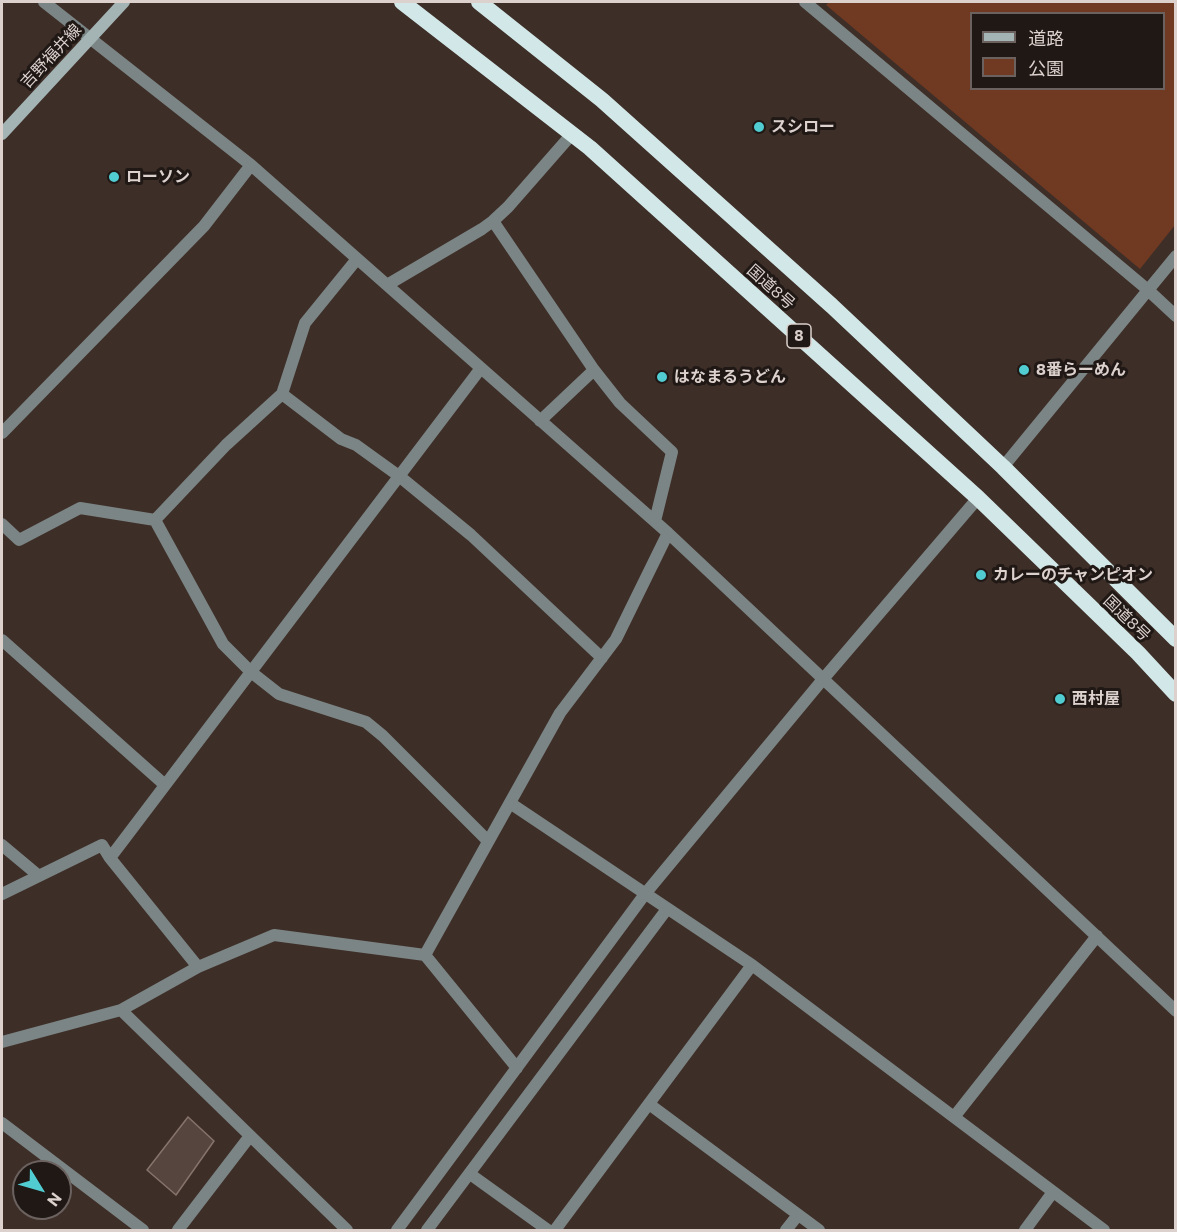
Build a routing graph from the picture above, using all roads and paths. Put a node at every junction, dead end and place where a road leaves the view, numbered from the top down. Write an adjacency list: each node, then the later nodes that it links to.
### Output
1 (44, 2): 6 (street)
2 (124, 2): 6 (main road, 吉野福井線)
3 (402, 2): 8 (highway, 国道8号 / 8)
4 (479, 2): 21 (highway, 国道8号)
5 (806, 2): 14 (street)
6 (90, 38): 7 (main road, 吉野福井線); 9 (street)
7 (2, 134)
8 (572, 134): 10 (street); 23 (highway, 国道8号 / 8)
9 (250, 165): 12 (street); 20 (street)
10 (493, 221): 13 (street); 17 (street)
11 (1176, 256): 14 (street)
12 (357, 259): 13 (street); 18 (street)
13 (387, 285): 16 (street)
14 (1148, 290): 15 (street); 21 (street)
15 (1176, 316)
16 (481, 368): 19 (street); 22 (street)
17 (594, 370): 19 (street); 25 (street)
18 (282, 394): 22 (street); 24 (street)
19 (540, 421): 25 (street)
20 (2, 433)
21 (1003, 467): 28 (highway, 国道8号)
22 (399, 476): 30 (street); 31 (street)
23 (978, 498): 32 (street); 33 (highway, 国道8号 / 8)
24 (155, 520): 26 (street); 31 (street)
25 (655, 521): 27 (street)
26 (2, 524)
27 (668, 533): 30 (street); 32 (street)
28 (1176, 639)
29 (2, 640): 34 (street)
30 (602, 658): 35 (street)
31 (251, 672): 34 (street); 36 (street)
32 (824, 678): 41 (street); 43 (street)
33 (1176, 694)
34 (165, 785): 38 (street)
35 (510, 803): 36 (street); 41 (street)
36 (488, 842): 44 (street)
37 (2, 845): 39 (street)
38 (110, 858): 39 (street); 46 (street)
39 (39, 876): 40 (street)
40 (2, 894)
41 (645, 894): 42 (street); 50 (street)
42 (667, 909): 45 (street); 55 (street)
43 (1097, 936): 48 (street); 52 (street)
44 (425, 955): 46 (street); 50 (street)
45 (752, 965): 51 (street); 52 (street)
46 (198, 967): 47 (street)
47 (121, 1010): 49 (street); 54 (street)
48 (1176, 1011)
49 (2, 1042)
50 (517, 1068): 61 (street)
51 (649, 1104): 57 (street); 64 (street)
52 (954, 1116): 56 (street)
53 (2, 1123): 58 (street)
54 (250, 1136): 59 (street); 60 (street)
55 (470, 1174): 62 (street); 63 (street)
56 (1053, 1192): 67 (street); 68 (street)
57 (798, 1215): 65 (street); 66 (street)
58 (143, 1230)
59 (178, 1230)
60 (347, 1230)
61 (397, 1230)
62 (427, 1230)
63 (548, 1230)
64 (555, 1230)
65 (786, 1230)
66 (819, 1230)
67 (1025, 1230)
68 (1104, 1230)

